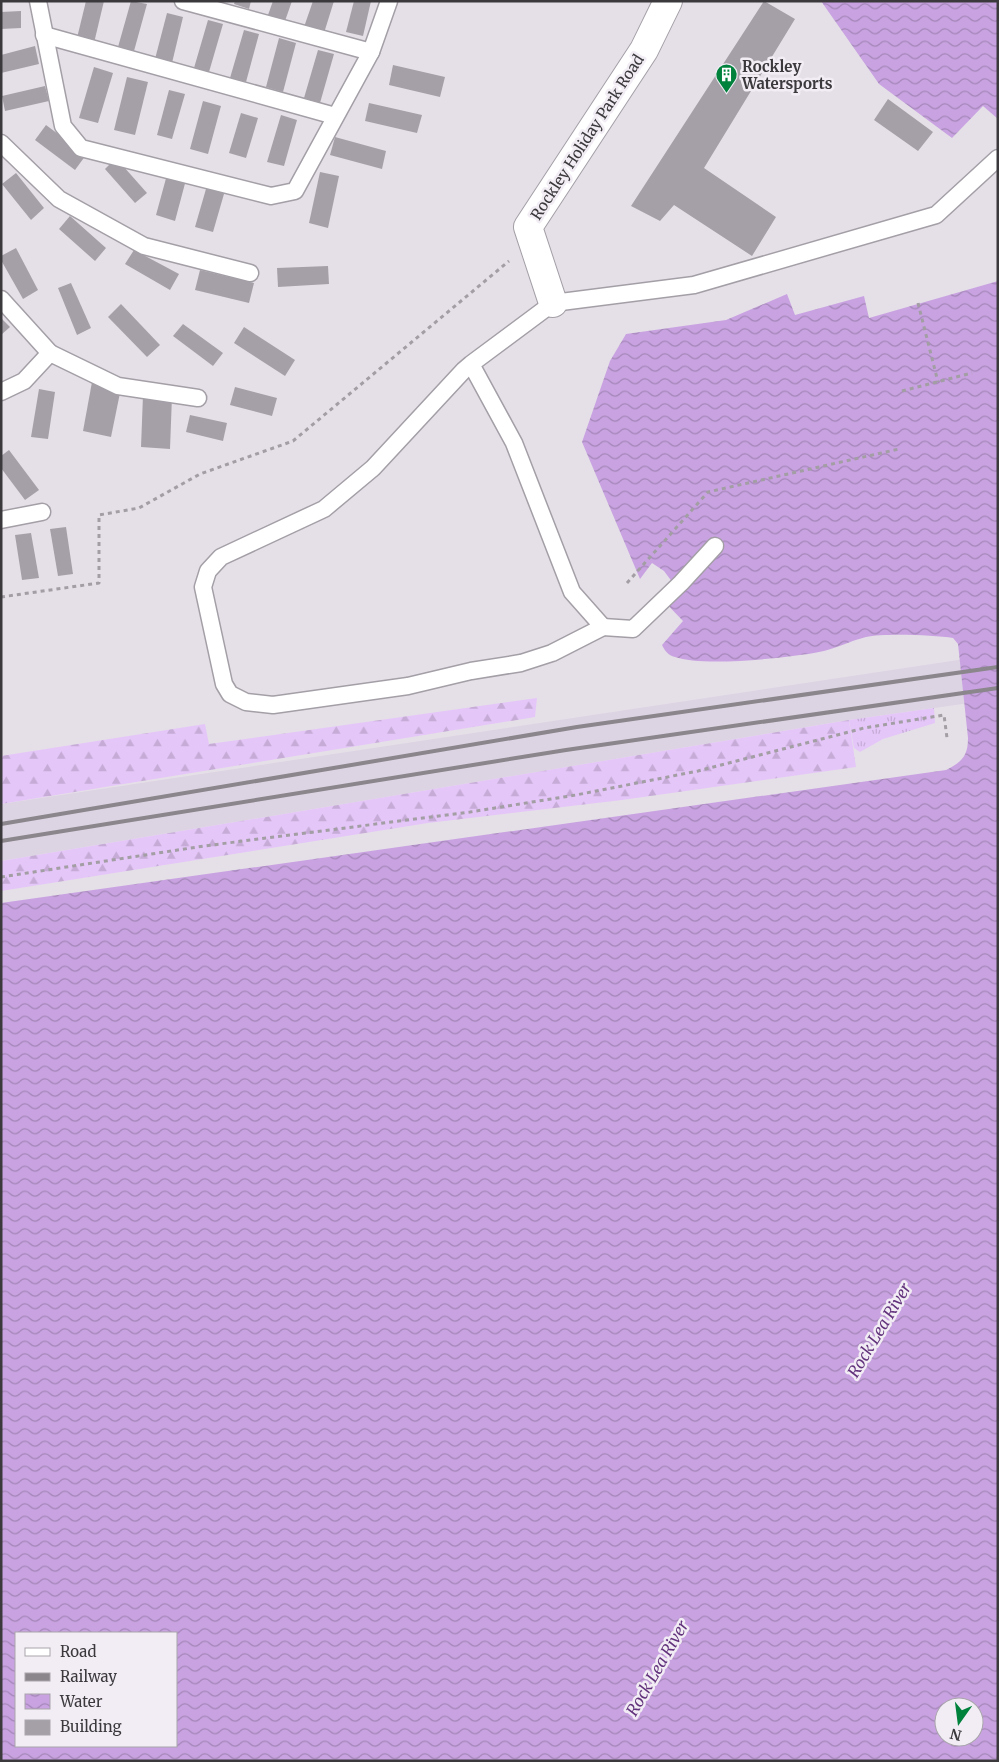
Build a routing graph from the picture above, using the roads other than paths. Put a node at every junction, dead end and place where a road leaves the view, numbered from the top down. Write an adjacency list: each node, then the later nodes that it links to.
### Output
1 (38, 1): 5 (lane)
2 (183, 1): 6 (lane)
3 (389, 1): 6 (lane)
4 (668, 1): 12 (street, Rockley Holiday Park Road)
5 (44, 35): 7 (lane); 7 (lane)
6 (371, 52): 7 (lane)
7 (335, 116)
8 (1, 143): 10 (lane)
9 (998, 158): 12 (lane)
10 (250, 273)
11 (1, 299): 13 (lane)
12 (553, 303): 14 (lane)
13 (50, 353): 15 (lane); 16 (lane)
14 (471, 364): 20 (lane); 20 (lane)
15 (1, 392)
16 (198, 398)
17 (42, 512): 18 (lane)
18 (1, 520)
19 (715, 546): 20 (lane)
20 (603, 627)

